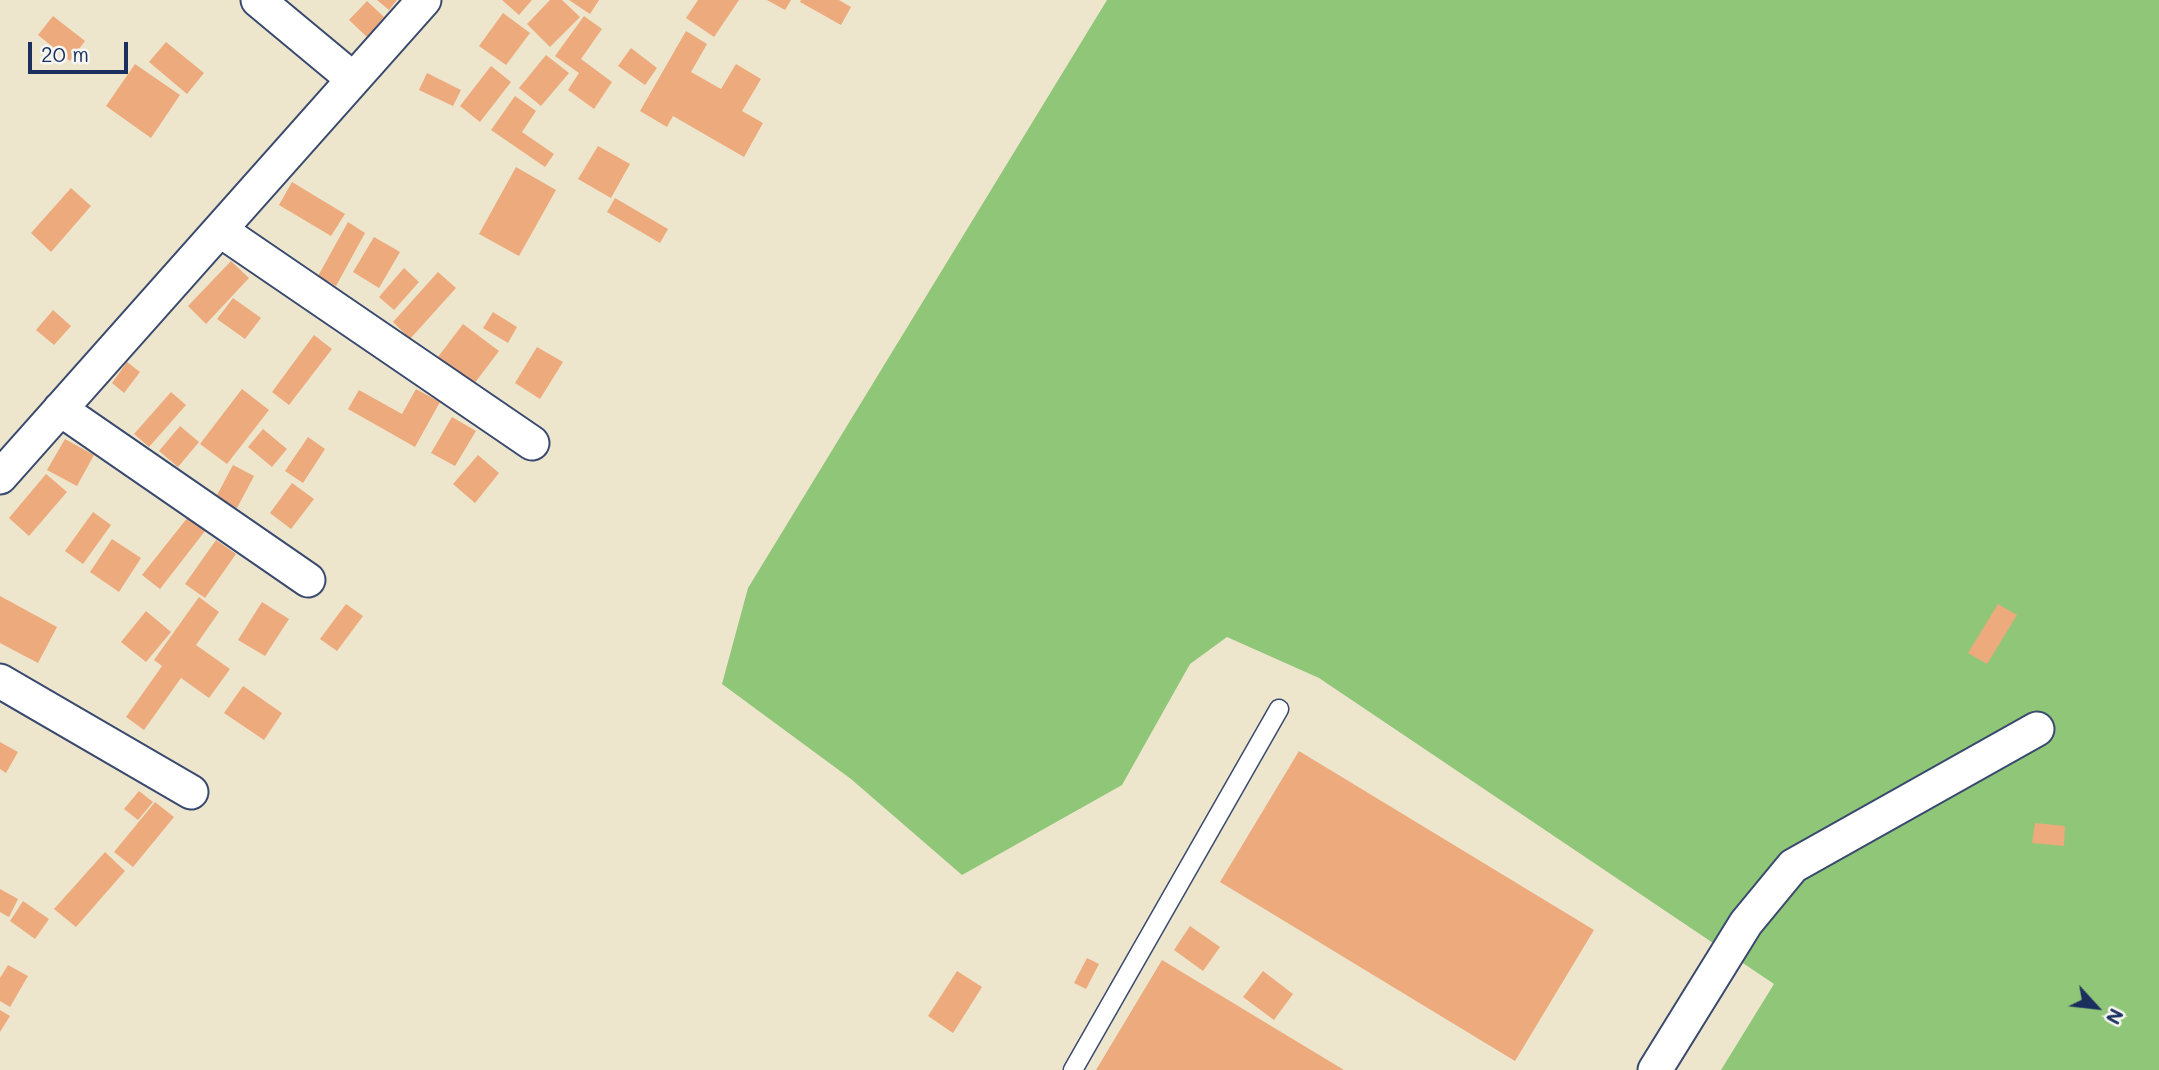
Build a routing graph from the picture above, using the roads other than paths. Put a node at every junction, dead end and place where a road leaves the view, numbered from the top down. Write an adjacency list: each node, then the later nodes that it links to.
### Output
1 (258, 0): 3 (street)
2 (424, 0): 3 (street)
3 (354, 79): 4 (street)
4 (220, 230): 5 (street); 6 (street)
5 (60, 409): 7 (street); 8 (street)
6 (532, 443)
7 (0, 477)
8 (308, 580)
9 (0, 681): 12 (street)
10 (1279, 709): 13 (lane)
11 (2037, 729): 14 (street)
12 (191, 792)
13 (1073, 1070)
14 (1655, 1070)

